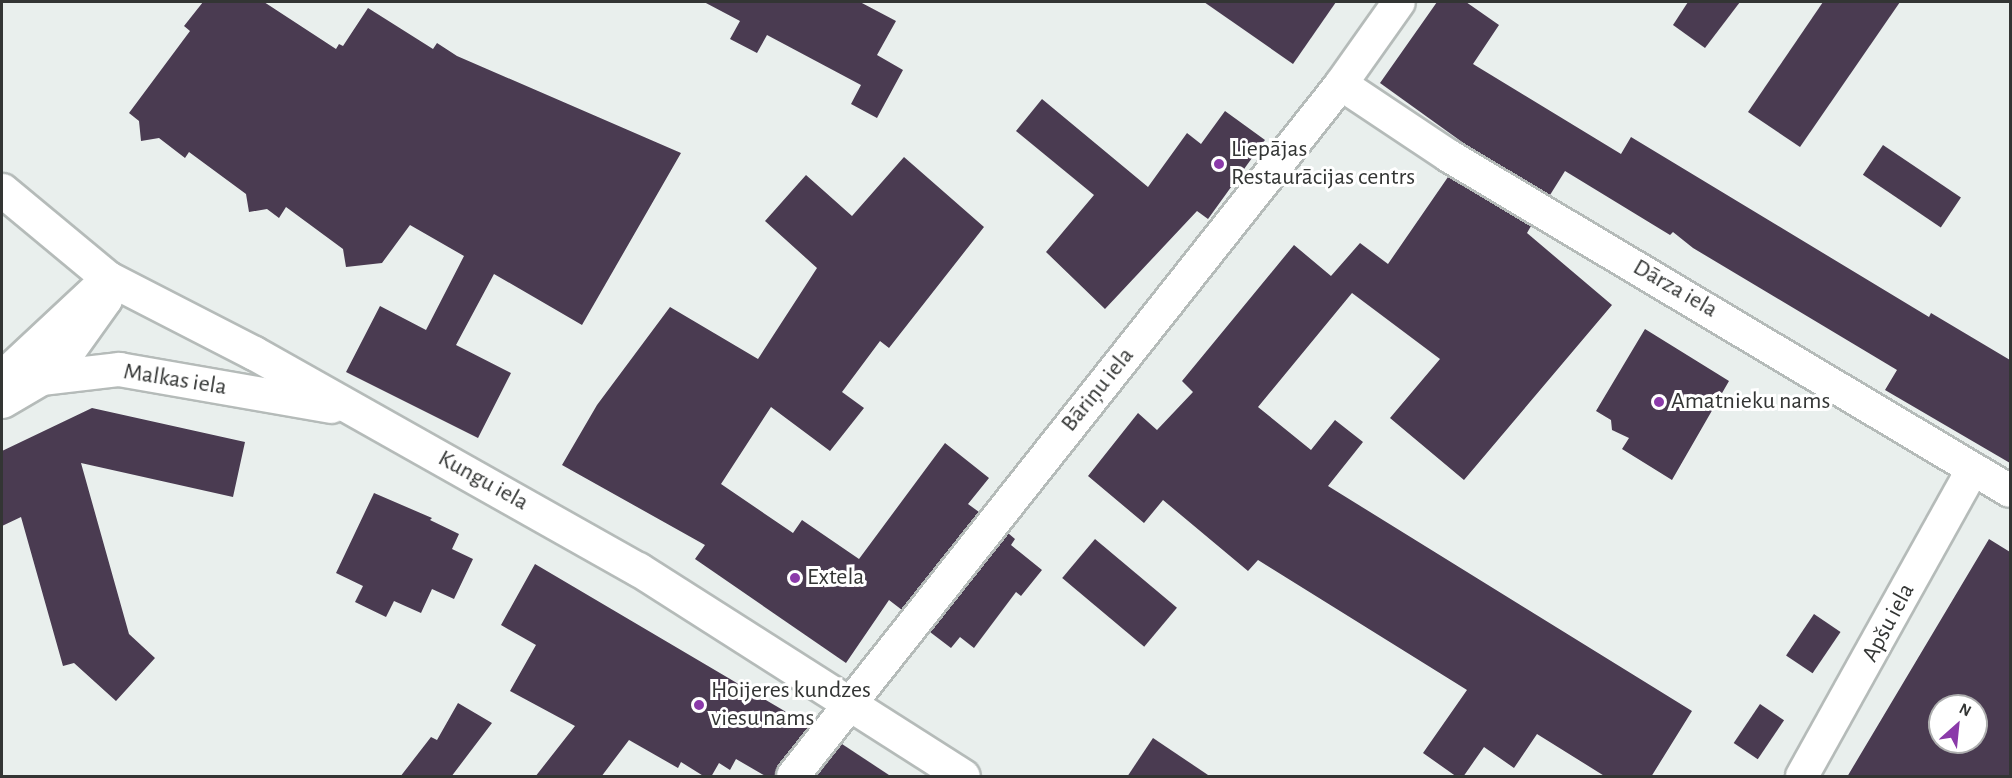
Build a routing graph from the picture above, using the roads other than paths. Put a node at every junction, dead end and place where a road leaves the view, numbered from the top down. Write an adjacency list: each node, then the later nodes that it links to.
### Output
1 (1399, 2): 2 (street, Bāriņu iela)
2 (1341, 84): 9 (street, Dārza iela); 11 (street, Bāriņu iela)
3 (2, 190): 4 (street, Kungu iela)
4 (108, 278): 5 (street); 6 (street); 8 (street, Kungu iela)
5 (2, 377)
6 (41, 378): 7 (street, Malkas iela); 8 (street, Malkas iela)
7 (2, 401)
8 (354, 410): 11 (street, Kungu iela)
9 (1973, 469): 10 (street, Dārza iela); 14 (street, Apšu iela)
10 (2010, 491)
11 (847, 705): 12 (street, Bāriņu iela); 13 (street, Kungu iela)
12 (793, 777)
13 (963, 777)
14 (1802, 777)

